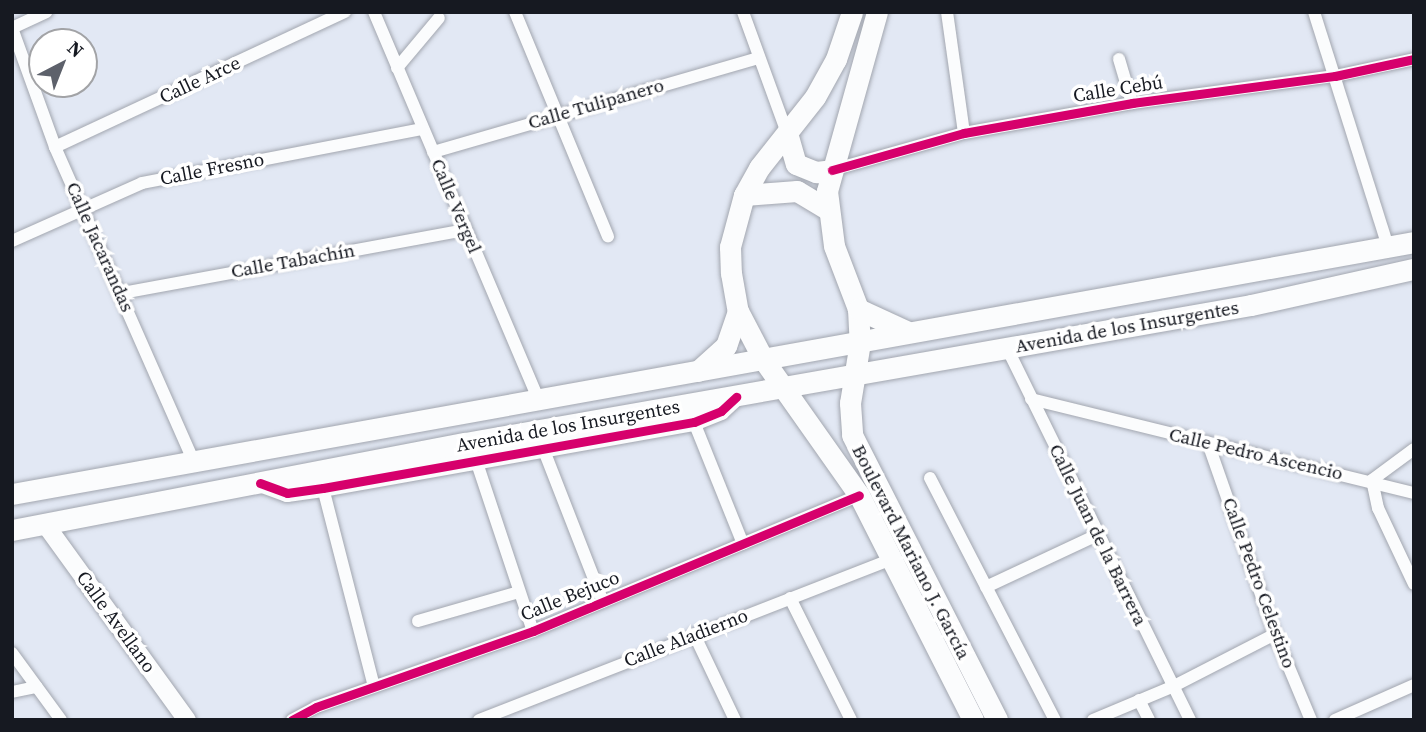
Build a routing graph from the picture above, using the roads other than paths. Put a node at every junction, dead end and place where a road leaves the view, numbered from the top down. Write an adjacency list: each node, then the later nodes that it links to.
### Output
1 (47, 12): 11 (street)
2 (345, 12): 22 (street, Calle Arce)
3 (374, 12): 15 (street, Calle Vergel)
4 (515, 12): 18 (street)
5 (743, 12): 12 (street)
6 (852, 12): 20 (main road, Boulevard Mariano J. García)
7 (877, 12): 24 (main road, Boulevard Mariano J. García)
8 (947, 12): 21 (street)
9 (1314, 12): 16 (street)
10 (439, 18): 15 (street)
11 (12, 28): 22 (street, Calle Jacarandas)
12 (760, 58): 18 (street, Calle Tulipanero); 20 (street)
13 (1414, 59): 16 (street, Calle Cebú)
14 (1119, 60): 17 (street)
15 (397, 68): 19 (street, Calle Vergel)
16 (1335, 76): 17 (street, Calle Cebú); 32 (street)
17 (1132, 103): 21 (street, Calle Cebú)
18 (556, 116): 23 (street, Calle Tulipanero); 29 (street)
19 (422, 129): 23 (street, Calle Vergel); 26 (street, Calle Fresno)
20 (787, 133): 24 (main road); 25 (main road, Boulevard Mariano J. García)
21 (964, 133): 24 (street, Calle Cebú)
22 (55, 147): 26 (street, Calle Jacarandas)
23 (433, 152): 28 (street, Calle Vergel)
24 (832, 170): 27 (main road, Boulevard Mariano J. García)
25 (744, 195): 27 (main road); 36 (main road, Boulevard Mariano J. García)
26 (83, 208): 30 (street, Calle Fresno); 34 (street, Calle Jacarandas)
27 (827, 209): 35 (main road, Boulevard Mariano J. García)
28 (465, 230): 34 (street, Calle Tabachín); 46 (street, Calle Vergel)
29 (608, 237)
30 (12, 242)
31 (1414, 242): 32 (main road, Avenida de los Insurgentes)
32 (1388, 246): 37 (main road, Avenida de los Insurgentes)
33 (1414, 269): 39 (main road, Avenida de los Insurgentes)
34 (121, 293): 52 (street, Calle Jacarandas)
35 (858, 309): 37 (main road); 38 (main road, Boulevard Mariano J. García)
36 (738, 311): 40 (main road, Boulevard Mariano J. García); 41 (main road)
37 (910, 333): 38 (main road, Avenida de los Insurgentes)
38 (860, 342): 40 (main road, Avenida de los Insurgentes); 42 (main road, Boulevard Mariano J. García)
39 (1007, 348): 42 (main road, Avenida de los Insurgentes); 45 (street, Calle Juan de la Barrera)
40 (763, 359): 41 (main road, Avenida de los Insurgentes); 43 (main road, Boulevard Mariano J. García)
41 (695, 373): 46 (main road, Avenida de los Insurgentes)
42 (854, 377): 43 (main road, Avenida de los Insurgentes); 67 (main road, Boulevard Mariano J. García)
43 (784, 389): 44 (main road, Avenida de los Insurgentes); 59 (main road, Boulevard Mariano J. García)
44 (736, 397): 47 (street); 55 (main road, Avenida de los Insurgentes)
45 (1031, 399): 48 (street, Calle Pedro Ascencio); 62 (street, Calle Juan de la Barrera)
46 (538, 400): 52 (main road, Avenida de los Insurgentes)
47 (694, 422): 49 (street); 63 (street)
48 (1209, 446): 54 (street, Calle Pedro Ascencio); 74 (street, Calle Pedro Celestino)
49 (543, 448): 51 (street); 70 (street)
50 (1414, 449): 54 (street)
51 (476, 460): 57 (street); 68 (street)
52 (195, 464): 56 (main road, Avenida de los Insurgentes)
53 (930, 478): 66 (street)
54 (1372, 480): 58 (street, Calle Pedro Ascencio); 65 (street)
55 (260, 483): 57 (street); 60 (main road, Avenida de los Insurgentes)
56 (15, 488)
57 (323, 488): 77 (street)
58 (1414, 494)
59 (859, 495): 63 (street, Calle Bejuco); 64 (main road, Boulevard Mariano J. García)
60 (45, 524): 61 (main road, Avenida de los Insurgentes); 83 (street, Calle Avellano)
61 (12, 530)
62 (1099, 534): 66 (street); 79 (street, Calle Juan de la Barrera)
63 (743, 544): 70 (street, Calle Bejuco)
64 (893, 559): 67 (main road, Boulevard Mariano J. García); 69 (street, Calle Aladierno)
65 (1414, 584)
66 (986, 587): 90 (street)
67 (918, 590): 88 (main road, Boulevard Mariano J. García); 89 (main road, Boulevard Mariano J. García)
68 (519, 592): 71 (street); 72 (street)
69 (790, 598): 73 (street, Calle Aladierno); 87 (street)
70 (603, 602): 72 (street, Calle Bejuco)
71 (418, 621)
72 (533, 631): 77 (street, Calle Bejuco)
73 (694, 634): 85 (street, Calle Aladierno); 86 (street)
74 (1275, 634): 79 (street); 94 (street, Calle Pedro Celestino)
75 (12, 653): 78 (street)
76 (1414, 685): 95 (street)
77 (374, 686): 84 (street, Calle Bejuco)
78 (36, 687): 80 (street); 82 (street)
79 (1172, 687): 81 (street); 93 (street, Calle Juan de la Barrera)
80 (12, 692)
81 (1139, 700): 91 (street); 92 (street)
82 (61, 720)
83 (187, 720)
84 (292, 720)
85 (479, 720)
86 (735, 720)
87 (851, 720)
88 (973, 720)
89 (997, 720)
90 (1055, 720)
91 (1093, 720)
92 (1149, 720)
93 (1191, 720)
94 (1311, 720)
95 (1335, 720)

